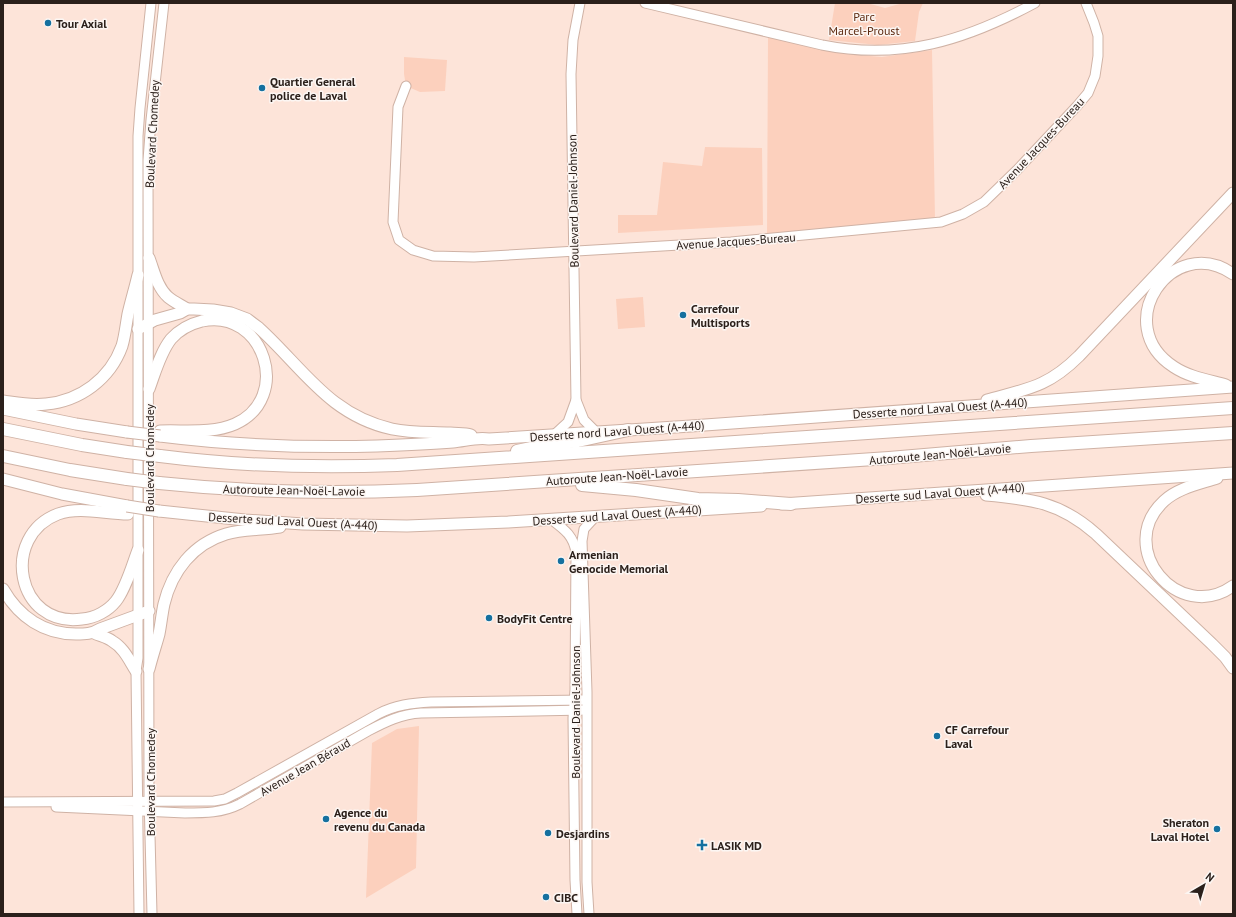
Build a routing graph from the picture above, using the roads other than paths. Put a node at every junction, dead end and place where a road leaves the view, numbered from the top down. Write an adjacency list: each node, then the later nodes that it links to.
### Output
1 (151, 3): 12 (street, Boulevard Chomedey)
2 (164, 3): 10 (street, Boulevard Chomedey)
3 (580, 3): 9 (street, Boulevard Daniel-Johnson)
4 (645, 3): 5 (street)
5 (1035, 3)
6 (1086, 3): 9 (street, Avenue Jacques-Bureau)
7 (406, 86): 9 (street, Avenue Jacques-Bureau)
8 (1233, 193): 20 (main road)
9 (573, 251): 18 (street, Boulevard Daniel-Johnson)
10 (149, 258): 13 (main road); 14 (street, Boulevard Chomedey)
11 (1233, 274): 16 (main road)
12 (138, 275): 15 (street, Boulevard Chomedey); 19 (main road)
13 (187, 309): 14 (main road); 29 (main road)
14 (149, 323): 15 (main road); 17 (street, Boulevard Chomedey)
15 (138, 328): 41 (street, Boulevard Chomedey)
16 (1233, 387): 20 (main road, Desserte nord Laval Ouest (A-440))
17 (149, 389): 27 (main road); 44 (street, Boulevard Chomedey)
18 (576, 400): 25 (street, Boulevard Daniel-Johnson); 28 (street, Boulevard Daniel-Johnson)
19 (3, 401)
20 (963, 406): 24 (main road, Desserte nord Laval Ouest (A-440))
21 (1233, 408): 31 (highway, Autoroute Jean-Noël-Lavoie)
22 (3, 409): 27 (main road, Desserte nord Laval Ouest (A-440), bridge)
23 (3, 428): 31 (highway, Autoroute Jean-Noël-Lavoie, bridge)
24 (628, 430): 25 (main road, Desserte nord Laval Ouest (A-440)); 31 (highway)
25 (596, 432): 28 (main road, Desserte nord Laval Ouest (A-440))
26 (1233, 432): 34 (highway, Autoroute Jean-Noël-Lavoie)
27 (160, 434): 29 (main road, Desserte nord Laval Ouest (A-440))
28 (555, 434): 29 (main road, Desserte nord Laval Ouest (A-440))
29 (479, 438)
30 (3, 456): 34 (highway, Autoroute Jean-Noël-Lavoie, bridge)
31 (467, 461)
32 (1232, 473): 35 (main road, Desserte sud Laval Ouest (A-440)); 42 (main road)
33 (3, 479): 37 (main road)
34 (552, 481): 36 (highway)
35 (952, 492): 36 (main road, Desserte sud Laval Ouest (A-440)); 47 (main road)
36 (791, 504): 38 (main road, Desserte sud Laval Ouest (A-440))
37 (127, 510): 40 (main road, Desserte sud Laval Ouest (A-440)); 41 (main road)
38 (595, 517): 39 (main road, Desserte sud Laval Ouest (A-440)); 51 (street, Boulevard Daniel-Johnson)
39 (552, 520): 40 (main road, Desserte sud Laval Ouest (A-440)); 50 (street, Boulevard Daniel-Johnson)
40 (303, 524): 48 (main road)
41 (138, 550): 45 (street, Boulevard Chomedey)
42 (1233, 586)
43 (3, 589): 46 (main road)
44 (149, 611): 45 (main road); 48 (street, Boulevard Chomedey)
45 (138, 616): 46 (main road); 49 (street, Boulevard Chomedey)
46 (94, 633): 49 (main road)
47 (1233, 668)
48 (149, 669): 54 (street, Boulevard Chomedey)
49 (136, 671): 56 (street, Boulevard Chomedey)
50 (574, 700): 51 (street, Avenue Jean Béraud); 53 (street, Boulevard Daniel-Johnson); 54 (street, Avenue Jean Béraud)
51 (586, 700): 52 (street, Boulevard Daniel-Johnson)
52 (586, 710): 53 (street, Avenue Jean Béraud); 61 (street, Boulevard Daniel-Johnson)
53 (573, 711): 57 (street, Avenue Jean Béraud); 60 (street, Boulevard Daniel-Johnson)
54 (149, 801): 56 (street, Avenue Jean Béraud); 57 (street, Boulevard Chomedey)
55 (3, 802): 56 (street, Avenue Jean Béraud)
56 (137, 806): 57 (street, Avenue Jean Béraud); 58 (street, Boulevard Chomedey)
57 (150, 811): 59 (street, Boulevard Chomedey)
58 (139, 914)
59 (152, 914)
60 (577, 914)
61 (589, 914)

